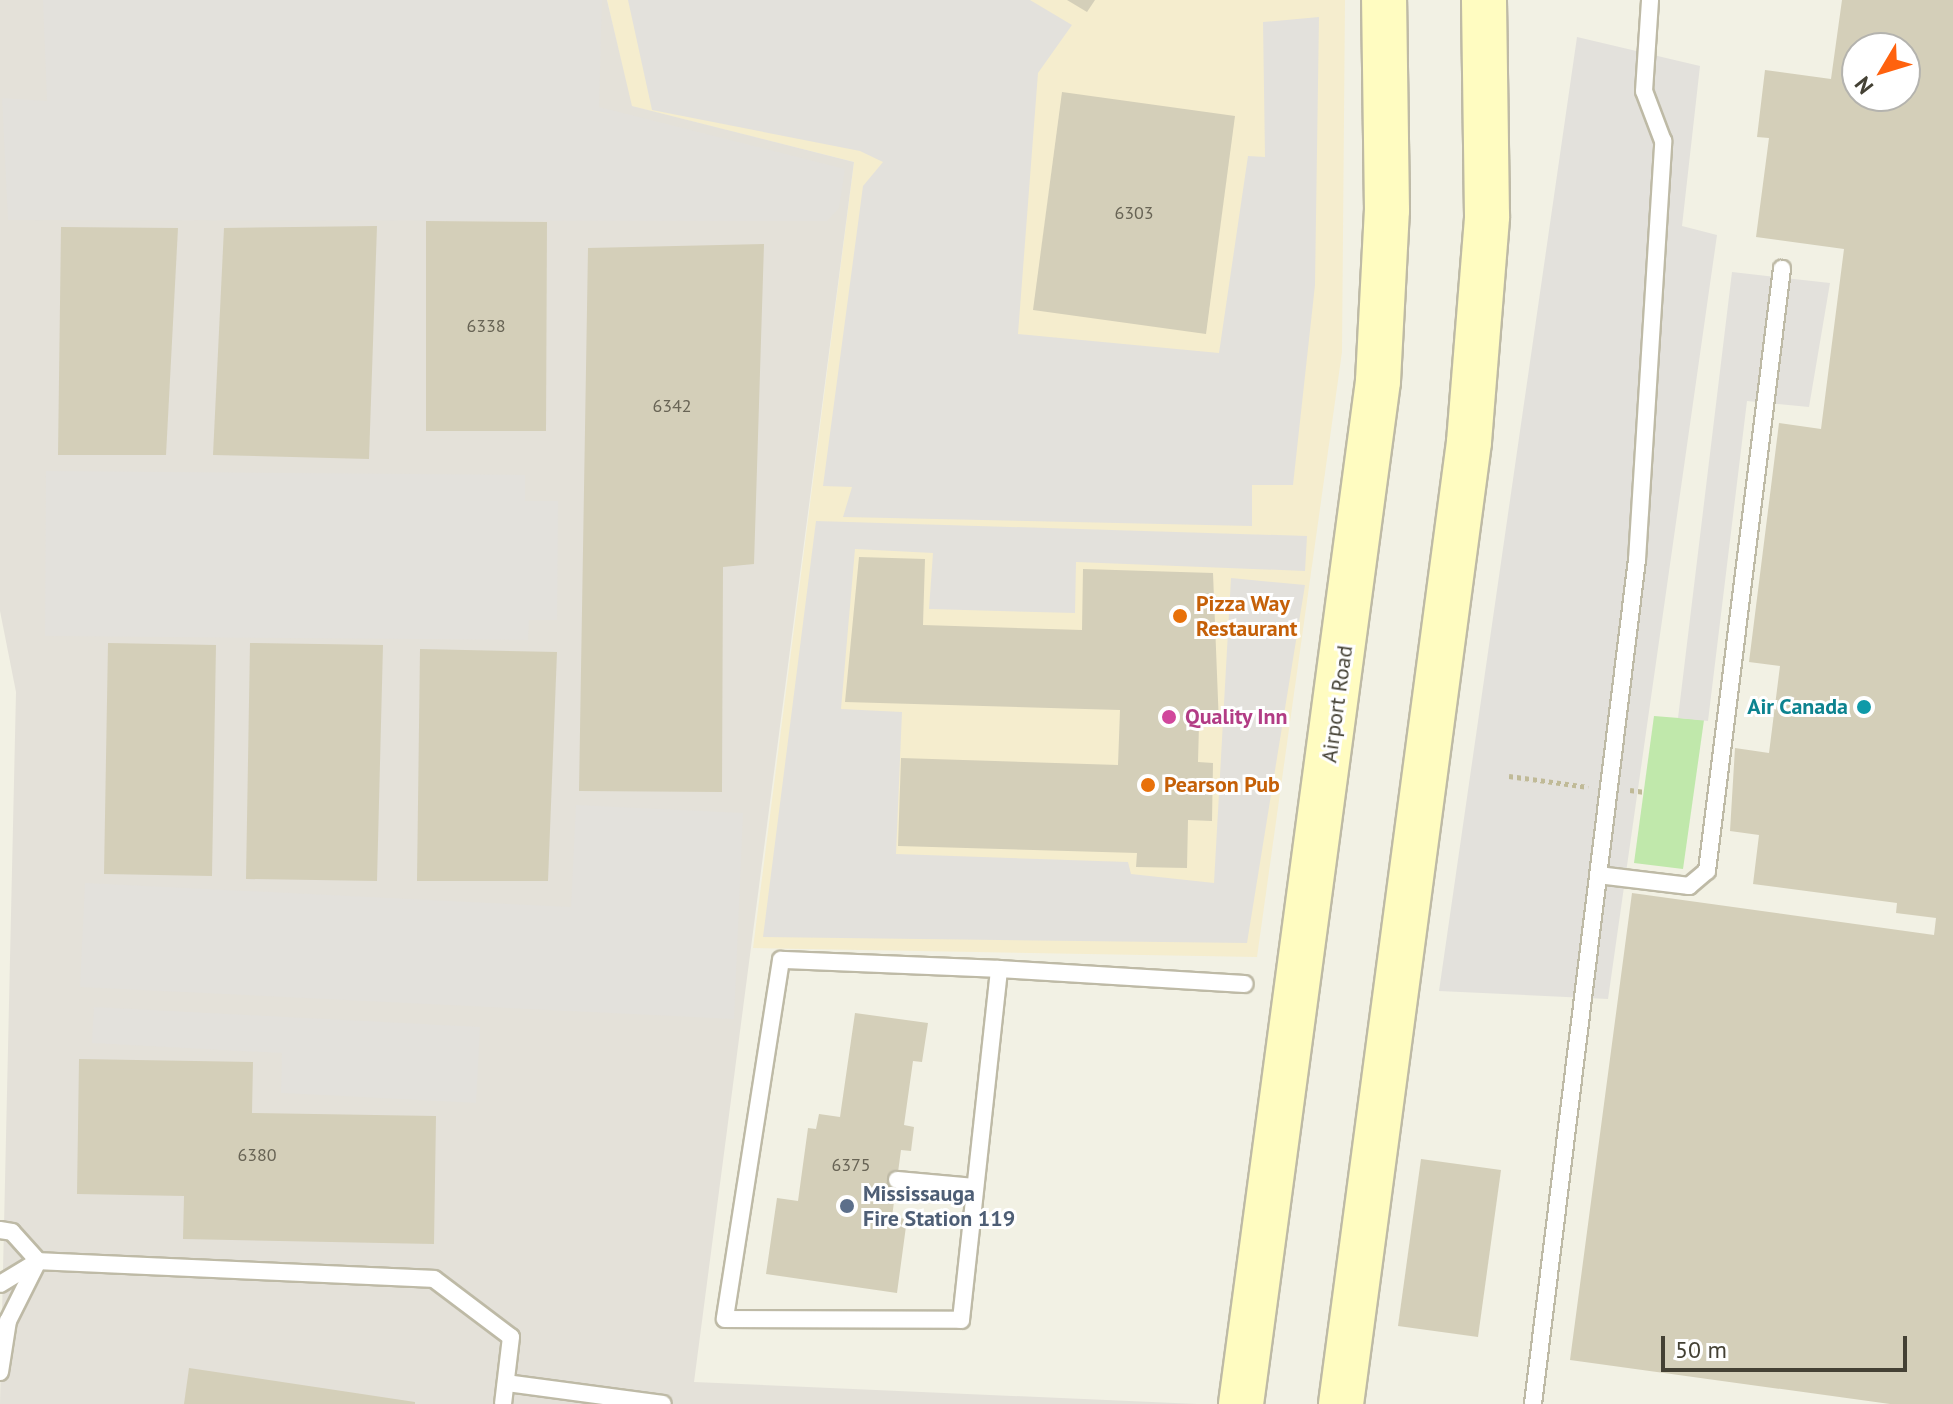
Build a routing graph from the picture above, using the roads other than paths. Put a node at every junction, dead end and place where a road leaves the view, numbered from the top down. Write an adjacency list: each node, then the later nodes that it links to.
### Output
1 (1384, 0): 18 (main road, Airport Road)
2 (1484, 0): 19 (main road)
3 (1667, 0): 4 (lane)
4 (1651, 6): 6 (lane)
5 (1782, 269): 6 (lane)
6 (1598, 875): 20 (lane)
7 (999, 969): 8 (lane); 10 (lane); 10 (lane)
8 (1245, 984)
9 (897, 1180): 10 (lane)
10 (975, 1187)
11 (0, 1230): 12 (lane)
12 (38, 1261): 13 (lane); 14 (lane); 15 (lane)
13 (0, 1284)
14 (0, 1372)
15 (506, 1383): 16 (lane); 17 (lane)
16 (503, 1404)
17 (663, 1404)
18 (1241, 1404)
19 (1341, 1404)
20 (1533, 1404)

